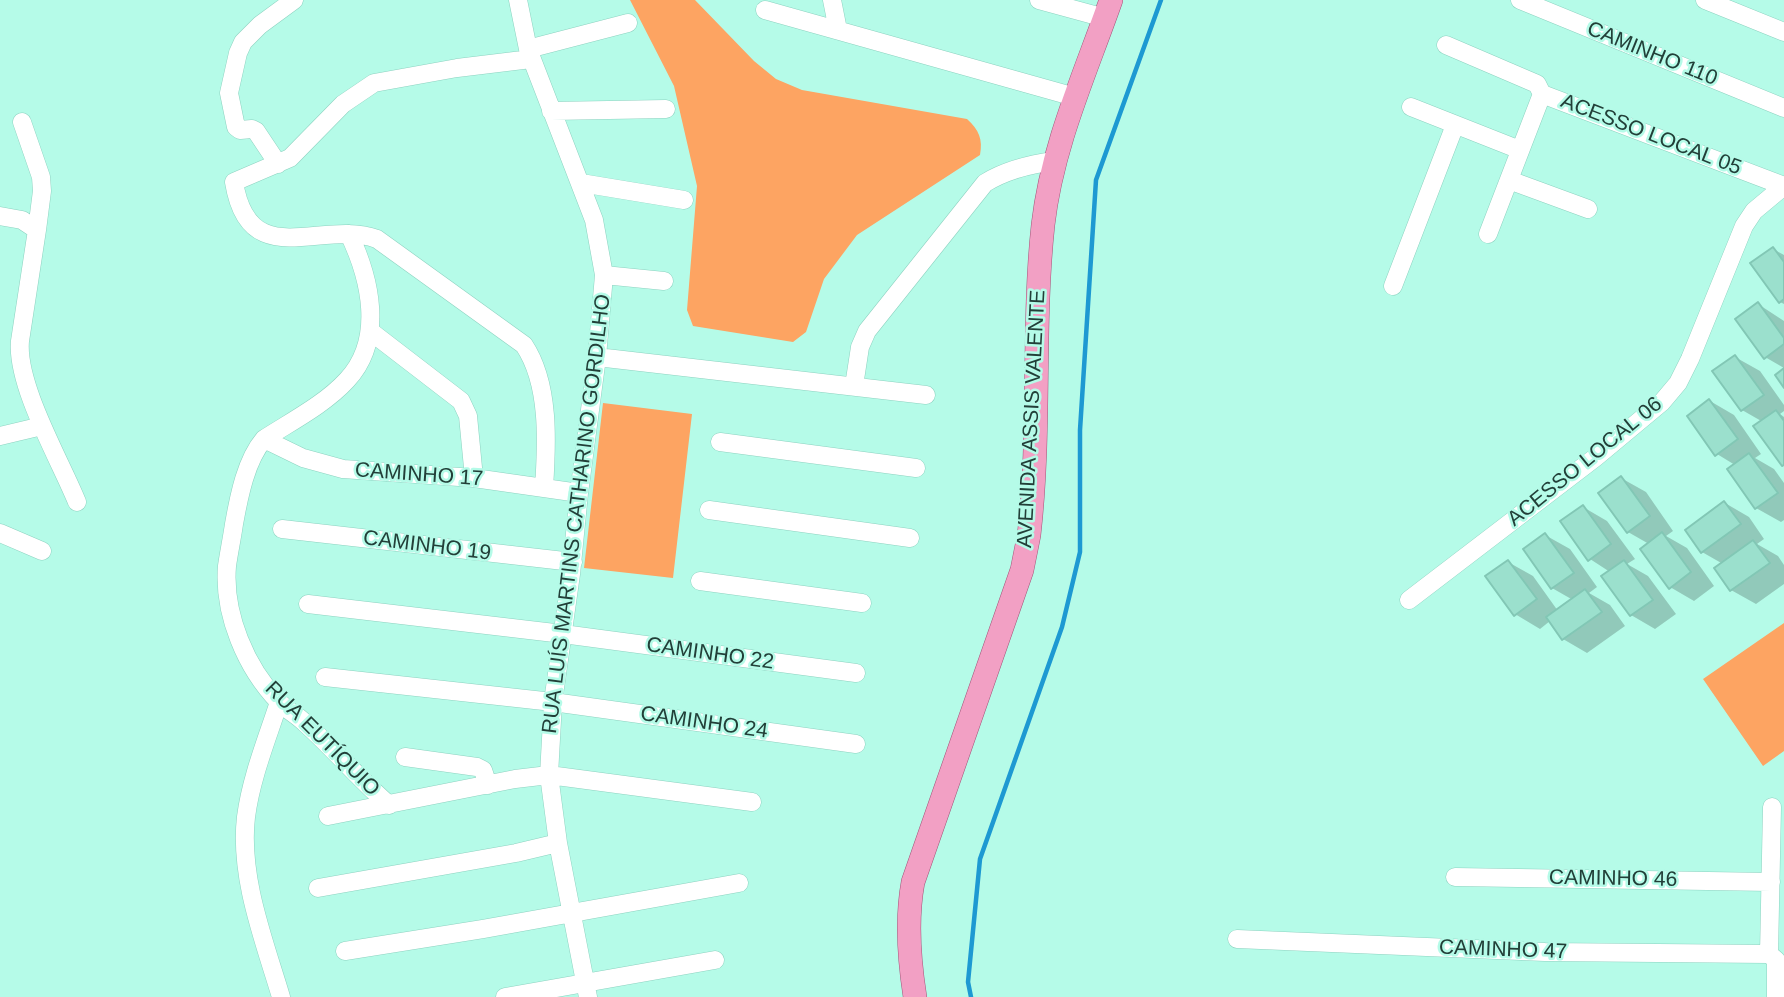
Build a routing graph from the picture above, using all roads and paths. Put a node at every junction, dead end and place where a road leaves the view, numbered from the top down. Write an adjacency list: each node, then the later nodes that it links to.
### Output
1 (294, 0): 24 (street)
2 (518, 0): 13 (street, RUA LUÍS MARTINS CATHARINO GORDILHO)
3 (832, 0): 10 (street)
4 (1039, 0): 7 (street)
5 (1520, 0): 17 (street, CAMINHO 110)
6 (1705, 0): 11 (street)
7 (1108, 9): 15 (main road, AVENIDA ASSIS VALENTE)
8 (765, 10): 10 (street)
9 (628, 23): 13 (street)
10 (838, 30): 15 (street)
11 (1784, 32)
12 (1446, 45): 14 (street, ACESSO LOCAL 05)
13 (529, 54): 19 (street, RUA LUÍS MARTINS CATHARINO GORDILHO); 24 (street)
14 (1542, 94): 22 (street); 27 (street, ACESSO LOCAL 05)
15 (1075, 97): 23 (main road, AVENIDA ASSIS VALENTE)
16 (1411, 107): 21 (street)
17 (1784, 108)
18 (666, 109): 19 (street)
19 (551, 111): 26 (street, RUA LUÍS MARTINS CATHARINO GORDILHO)
20 (22, 122): 31 (street)
21 (1455, 125): 22 (street); 36 (street)
22 (1520, 150): 25 (street)
23 (1055, 161): 39 (street); 86 (main road, AVENIDA ASSIS VALENTE)
24 (278, 164): 32 (street)
25 (1509, 180): 29 (street); 33 (street)
26 (581, 183): 28 (street); 34 (street, RUA LUÍS MARTINS CATHARINO GORDILHO)
27 (1784, 186): 57 (street, ACESSO LOCAL 06)
28 (684, 200)
29 (1588, 209)
30 (0, 216): 31 (street)
31 (37, 230): 41 (street)
32 (349, 234): 37 (street, RUA EUTÍQUIO); 47 (street)
33 (1488, 234)
34 (604, 275): 35 (street); 38 (street, RUA LUÍS MARTINS CATHARINO GORDILHO)
35 (664, 281)
36 (1393, 286)
37 (370, 331): 43 (street, RUA EUTÍQUIO); 46 (street)
38 (597, 357): 39 (street); 48 (street, RUA LUÍS MARTINS CATHARINO GORDILHO)
39 (854, 386): 40 (street)
40 (926, 395)
41 (42, 426): 42 (street); 49 (street)
42 (0, 436)
43 (264, 439): 46 (street, CAMINHO 17); 63 (street, RUA EUTÍQUIO)
44 (720, 442): 45 (street)
45 (916, 467)
46 (474, 478): 47 (street, CAMINHO 17)
47 (544, 488): 48 (street, CAMINHO 17)
48 (579, 493): 55 (street, RUA LUÍS MARTINS CATHARINO GORDILHO)
49 (77, 502)
50 (709, 510): 53 (street)
51 (282, 528): 55 (street, CAMINHO 19)
52 (0, 533): 54 (street)
53 (910, 538)
54 (42, 551)
55 (572, 562): 60 (street, RUA LUÍS MARTINS CATHARINO GORDILHO)
56 (699, 581): 58 (street)
57 (1409, 600)
58 (862, 603)
59 (308, 604): 60 (street, CAMINHO 22)
60 (563, 634): 61 (street, CAMINHO 22); 64 (street, RUA LUÍS MARTINS CATHARINO GORDILHO)
61 (856, 673)
62 (325, 677): 64 (street, CAMINHO 24)
63 (279, 702): 70 (street, RUA EUTÍQUIO); 84 (street)
64 (552, 702): 65 (street, CAMINHO 24); 67 (street, RUA LUÍS MARTINS CATHARINO GORDILHO)
65 (856, 744)
66 (405, 757): 68 (street)
67 (549, 775): 68 (street); 69 (street); 73 (street, RUA LUÍS MARTINS CATHARINO GORDILHO)
68 (488, 785): 70 (street)
69 (752, 802)
70 (389, 805): 72 (street)
71 (1772, 807): 75 (street)
72 (328, 816)
73 (558, 843): 77 (street); 78 (street, RUA LUÍS MARTINS CATHARINO GORDILHO)
74 (1455, 877): 75 (street, CAMINHO 46)
75 (1771, 882): 81 (street)
76 (739, 883): 78 (street)
77 (317, 888)
78 (572, 914): 80 (street); 83 (street, RUA LUÍS MARTINS CATHARINO GORDILHO)
79 (1237, 939): 81 (street, CAMINHO 47)
80 (345, 951)
81 (1769, 954): 87 (street)
82 (715, 960): 83 (street)
83 (586, 990): 85 (street)
84 (281, 997)
85 (505, 997)
86 (915, 997)
87 (1776, 997)

